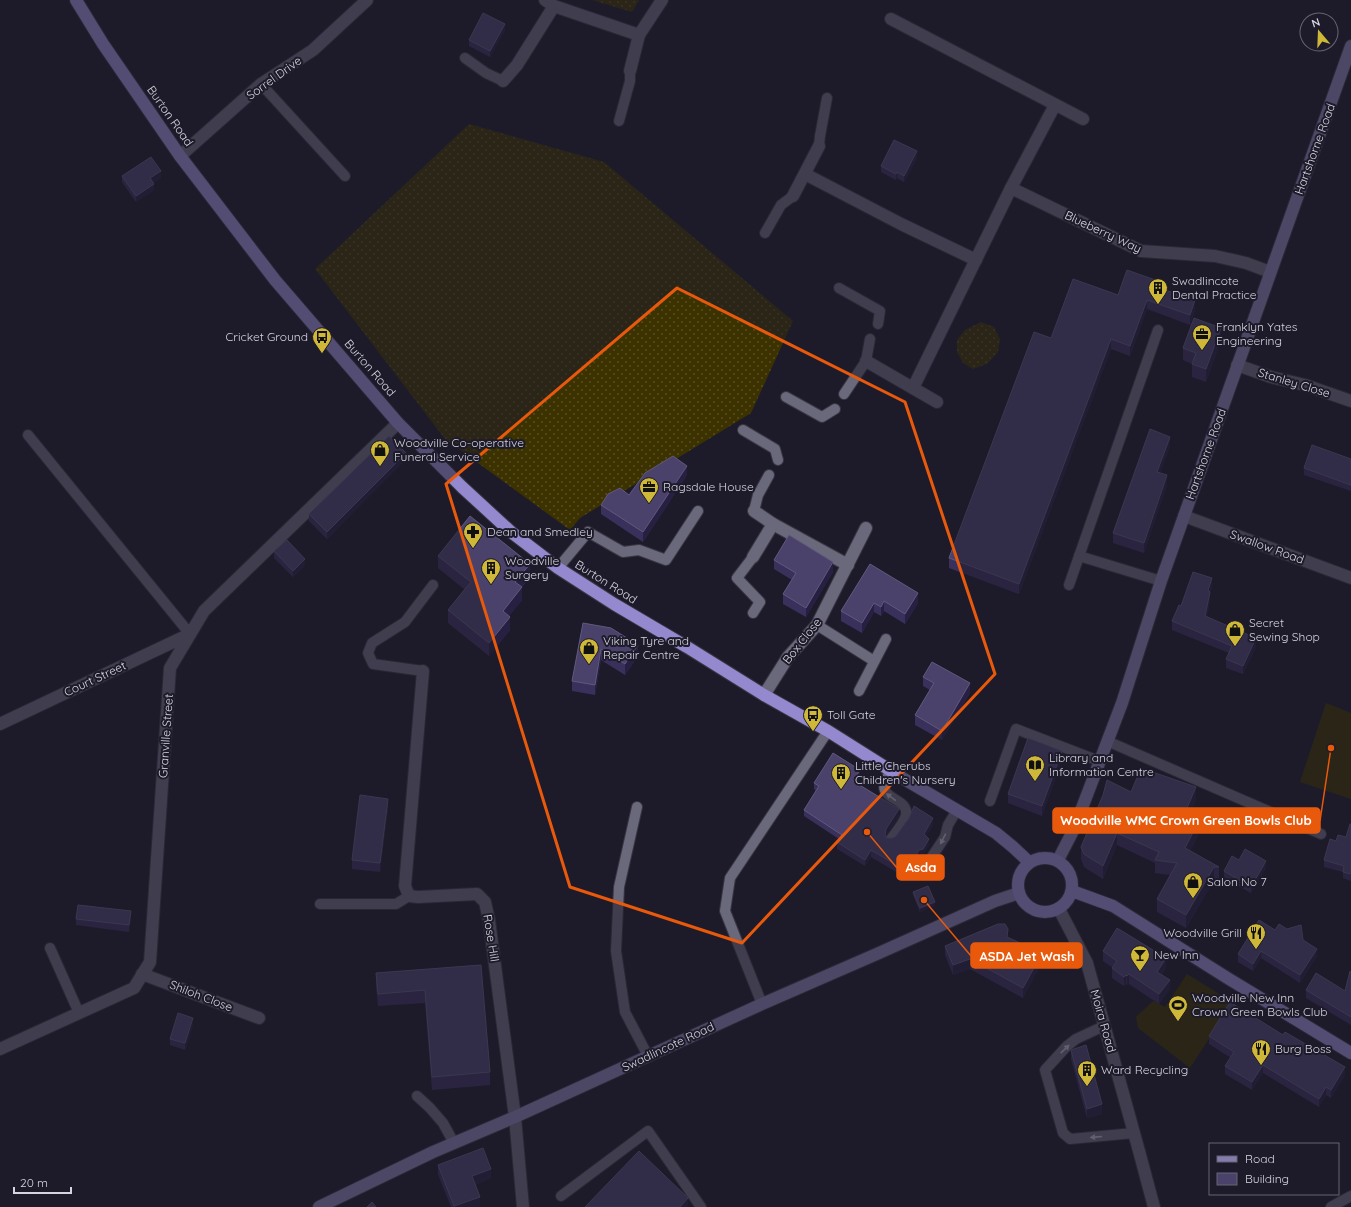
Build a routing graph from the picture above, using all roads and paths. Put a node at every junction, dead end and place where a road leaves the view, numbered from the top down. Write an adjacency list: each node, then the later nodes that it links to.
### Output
1 (76, 0): 18 (highway, Burton Road)
2 (367, 0): 12 (street, Sorrel Drive)
3 (662, 0): 6 (street)
4 (550, 3): 6 (street); 11 (street)
5 (891, 19): 14 (street)
6 (639, 35): 10 (street)
7 (1351, 46): 9 (main road, Hartshorne Road)
8 (465, 58): 11 (lane)
9 (1348, 66): 25 (main road, Hartshorne Road)
10 (630, 71): 16 (lane)
11 (503, 81)
12 (261, 84): 18 (street, Sorrel Drive); 20 (lane)
13 (827, 98): 17 (lane)
14 (1055, 105): 15 (street); 21 (street)
15 (1083, 119)
16 (619, 121)
17 (819, 146): 19 (street)
18 (180, 156): 38 (highway, Burton Road)
19 (805, 174): 22 (street); 24 (street)
20 (345, 176)
21 (1011, 188): 24 (street); 25 (street, Blueberry Way)
22 (793, 196): 23 (lane)
23 (765, 234)
24 (976, 260): 32 (street)
25 (1270, 272): 31 (main road, Hartshorne Road)
26 (839, 288): 27 (lane)
27 (878, 324)
28 (1158, 330): 48 (lane)
29 (870, 339): 30 (lane)
30 (866, 361): 32 (street); 33 (lane)
31 (1237, 366): 35 (street, Stanley Close); 45 (main road, Hartshorne Road)
32 (913, 388): 36 (street)
33 (844, 394)
34 (786, 398): 37 (lane)
35 (1351, 401)
36 (937, 402)
37 (835, 409)
38 (398, 423): 51 (highway, Burton Road); 58 (street, Granville Street)
39 (743, 430): 41 (lane)
40 (28, 435): 58 (lane)
41 (778, 460)
42 (769, 475): 44 (lane)
43 (698, 511): 51 (lane)
44 (754, 511): 46 (street)
45 (1184, 516): 52 (street, Swallow Road); 53 (main road, Hartshorne Road)
46 (773, 524): 49 (street); 50 (street)
47 (866, 528): 50 (street, Box Close)
48 (1079, 556): 53 (lane); 55 (lane)
49 (753, 557): 56 (lane)
50 (848, 565): 57 (street, Box Close)
51 (558, 568): 63 (highway, Burton Road)
52 (1351, 578)
53 (1161, 581): 66 (main road, Hartshorne Road)
54 (433, 585): 61 (lane)
55 (1069, 585)
56 (753, 613)
57 (817, 625): 60 (lane); 63 (street, Box Close)
58 (190, 634): 64 (street, Court Street); 83 (street, Granville Street)
59 (886, 639): 60 (lane)
60 (874, 661): 62 (lane)
61 (423, 671): 79 (street)
62 (859, 691)
63 (764, 695): 65 (highway, Burton Road)
64 (0, 724)
65 (828, 731): 68 (highway, Burton Road); 84 (lane)
66 (1107, 741): 67 (main road, Hartshorne Road); 72 (lane)
67 (1099, 761): 69 (lane); 74 (main road, Hartshorne Road)
68 (891, 771): 71 (highway, Burton Road); 73 (lane, one-way to 68)
69 (990, 801)
70 (637, 808): 90 (lane)
71 (957, 810): 75 (lane, one-way to 75); 76 (highway, Burton Road)
72 (1321, 834)
73 (892, 839)
74 (1058, 860): 76 (highway); 77 (highway)
75 (923, 862)
76 (1030, 862): 78 (highway)
77 (1072, 891): 81 (highway); 89 (highway)
78 (1019, 893): 81 (highway); 84 (main road, Swadlincote Road)
79 (409, 896): 80 (lane); 92 (street, Rose Hill)
80 (320, 904)
81 (1059, 908): 87 (street, Moira Road)
82 (50, 948): 85 (lane)
83 (142, 974): 85 (street, Granville Street); 86 (street, Shiloh Close)
84 (762, 1004): 90 (main road, Swadlincote Road)
85 (79, 1013): 88 (street, Granville Street)
86 (259, 1018)
87 (1104, 1026): 93 (street, Moira Road); 93 (lane, one-way to 87)
88 (0, 1049)
89 (1351, 1053)
90 (648, 1056): 92 (main road, Swadlincote Road)
91 (417, 1096): 94 (lane)
92 (515, 1117): 94 (main road, Swadlincote Road); 98 (street, Rose Hill)
93 (1134, 1133): 100 (street, Moira Road)
94 (454, 1143): 97 (main road, Swadlincote Road)
95 (561, 1196): 99 (lane)
96 (1351, 1196): 101 (lane)
97 (320, 1207)
98 (523, 1207)
99 (701, 1207)
100 (1154, 1207)
101 (1331, 1207)

